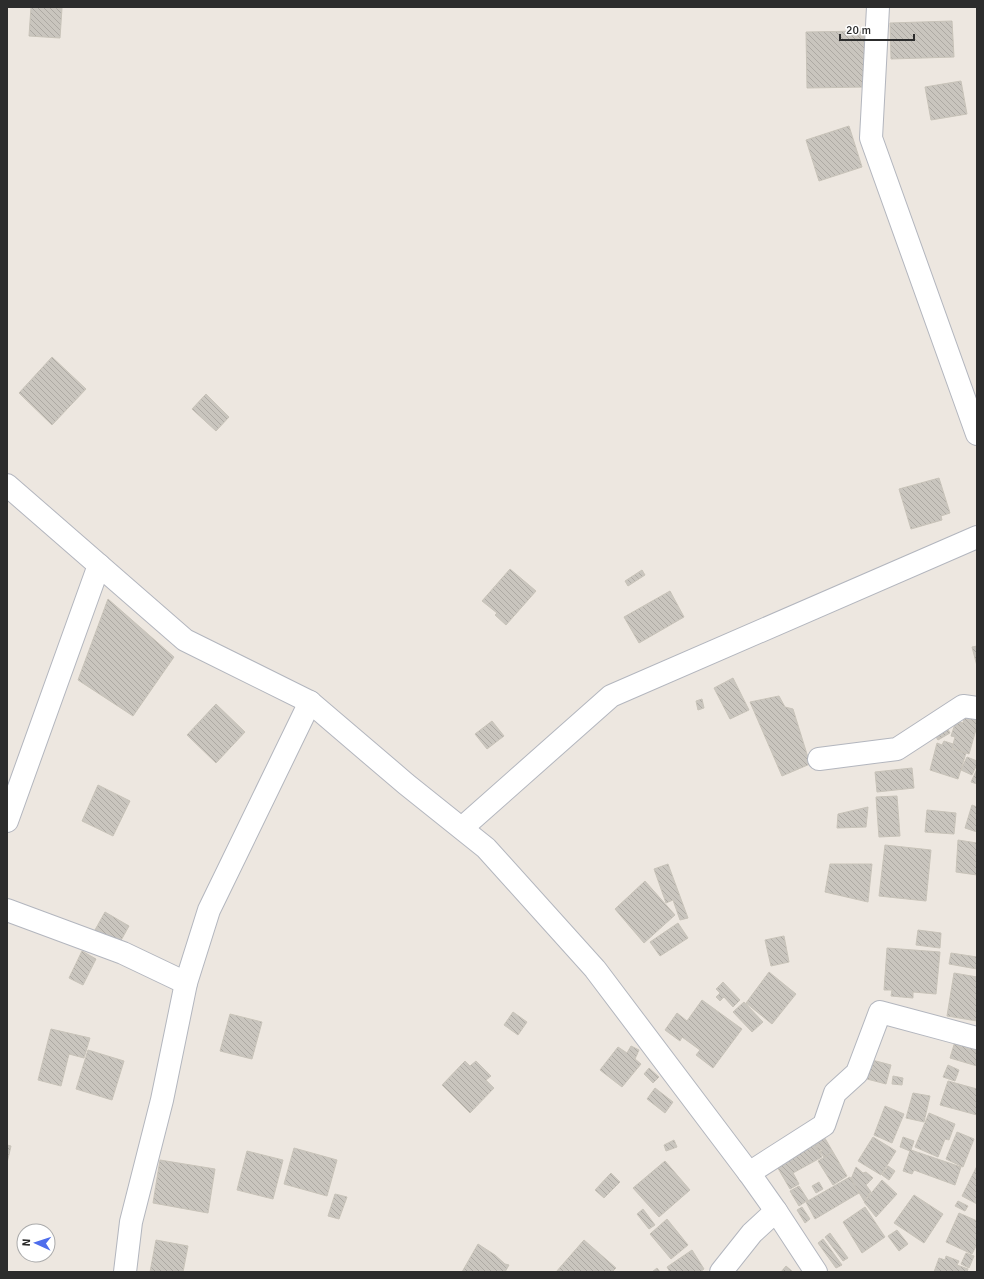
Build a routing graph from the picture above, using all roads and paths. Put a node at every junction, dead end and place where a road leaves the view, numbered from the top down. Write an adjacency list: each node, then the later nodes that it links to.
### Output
1 (878, 7): 2 (street)
2 (977, 434)
3 (7, 485): 5 (street)
4 (977, 537): 10 (street)
5 (99, 565): 6 (street); 9 (street)
6 (310, 702): 10 (street); 12 (street)
7 (977, 708): 8 (street)
8 (819, 759)
9 (7, 821)
10 (462, 828): 14 (street)
11 (7, 910): 12 (street)
12 (186, 983): 16 (street)
13 (977, 1038): 14 (street)
14 (749, 1173): 15 (street)
15 (776, 1211): 17 (street); 18 (street)
16 (125, 1272)
17 (721, 1272)
18 (816, 1272)

